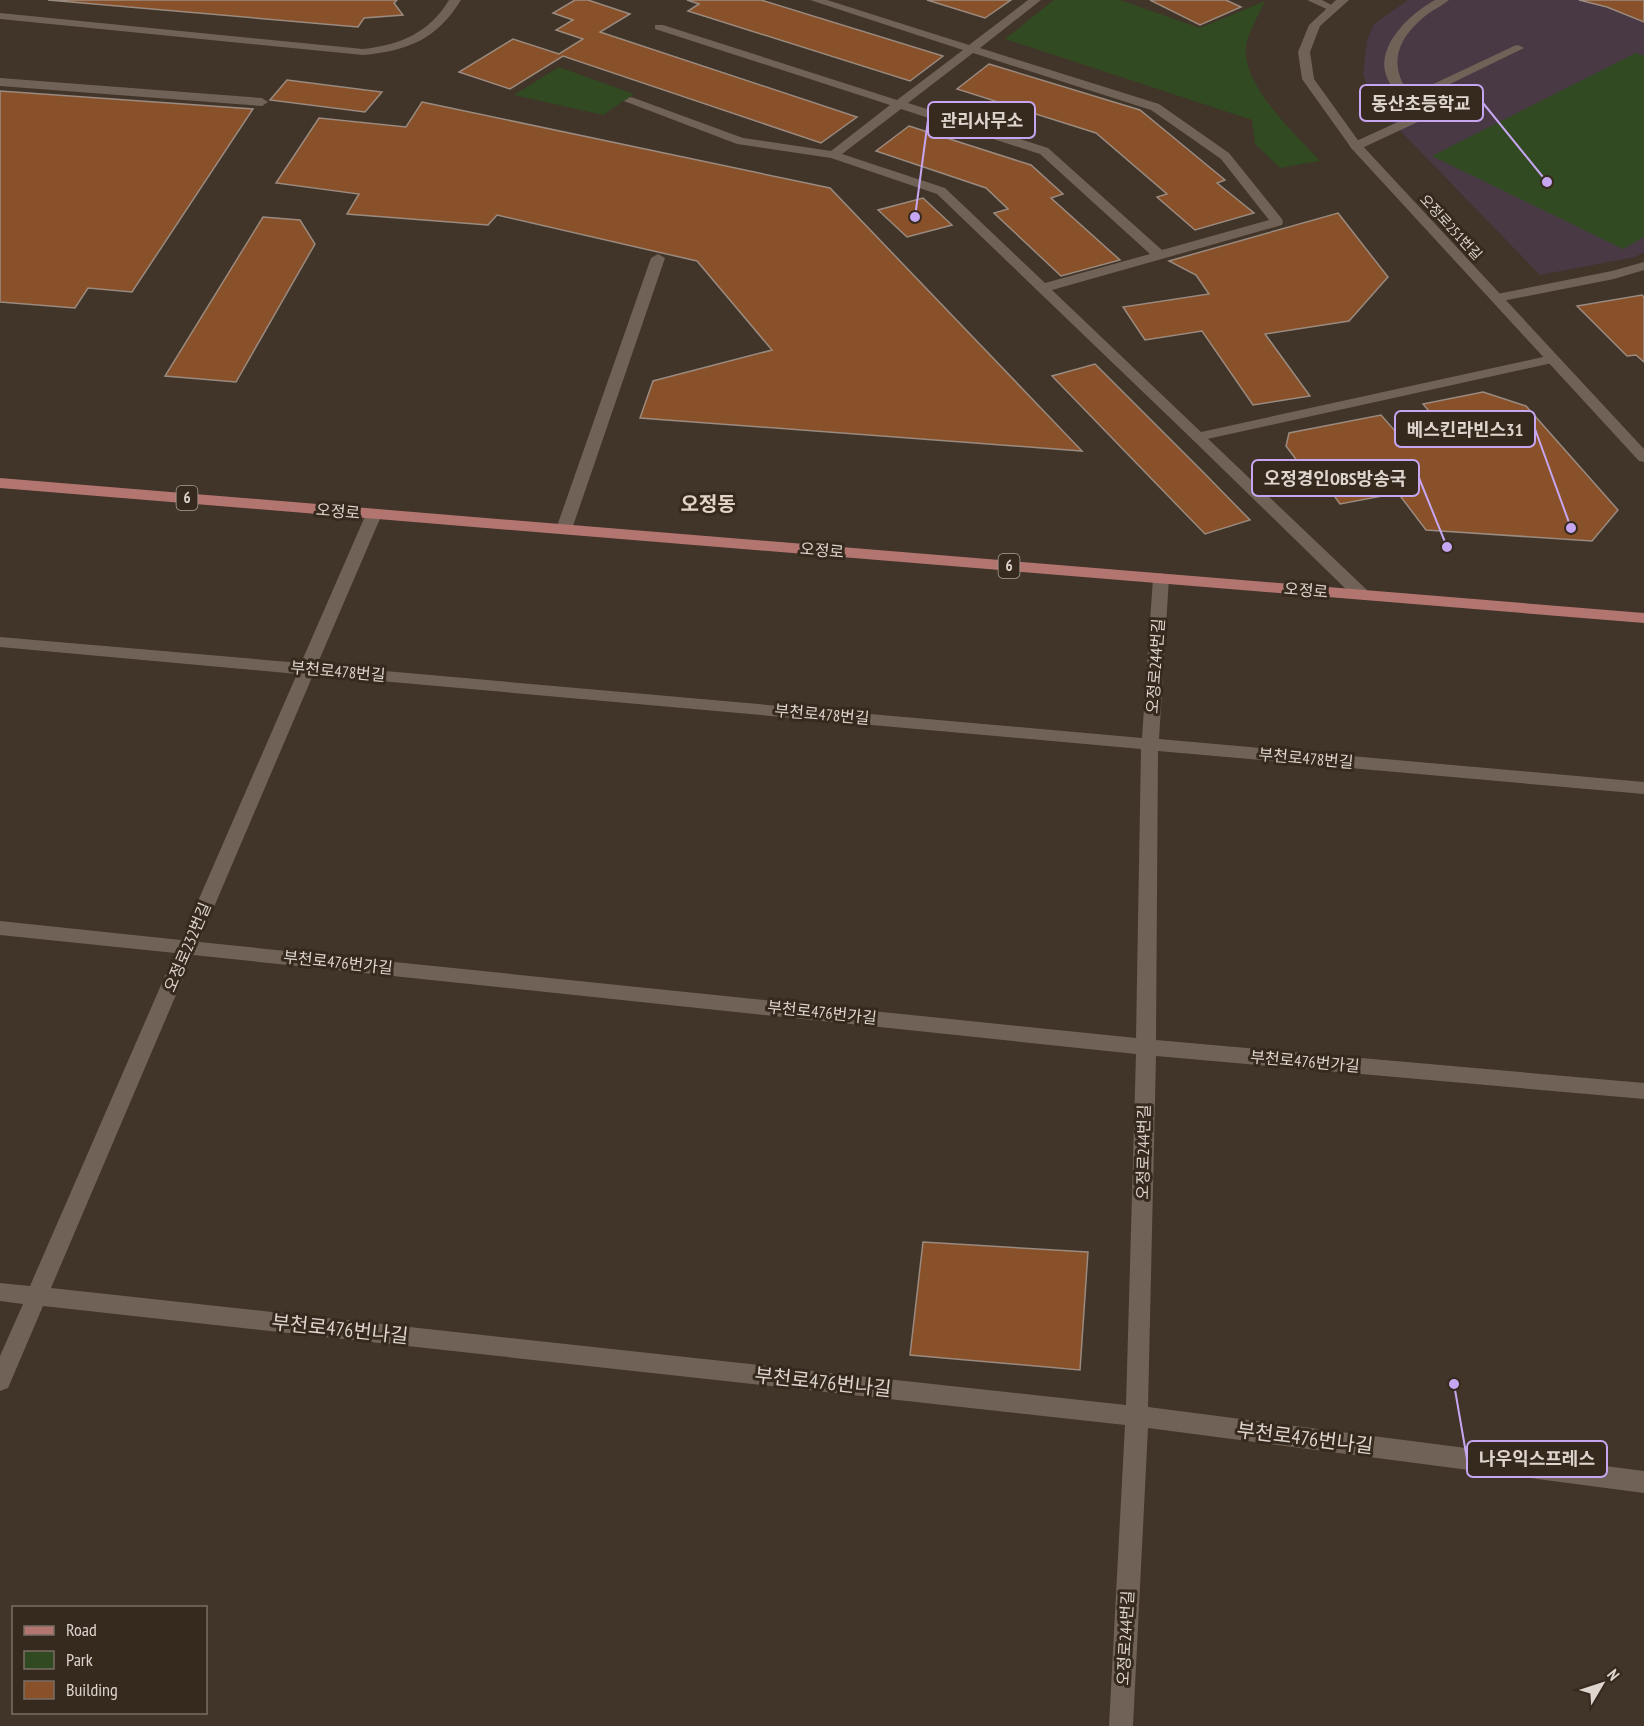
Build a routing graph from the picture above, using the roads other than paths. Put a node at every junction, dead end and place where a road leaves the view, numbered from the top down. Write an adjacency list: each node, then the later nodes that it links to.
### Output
1 (455, 0): 7 (street)
2 (816, 0): 9 (street)
3 (1035, 0): 9 (street)
4 (1313, 0): 6 (street)
5 (1443, 0): 12 (street)
6 (1338, 4): 16 (street, 오정로251번길)
7 (0, 16)
8 (659, 27): 15 (street)
9 (973, 48): 15 (street); 18 (street)
10 (1518, 48): 12 (street)
11 (0, 82): 14 (street)
12 (1408, 100): 16 (street)
13 (630, 101): 17 (street)
14 (262, 102)
15 (899, 105): 17 (street); 18 (street)
16 (1356, 146): 22 (street, 오정로251번길)
17 (833, 155): 21 (street)
18 (1159, 255): 21 (street)
19 (658, 258): 28 (street)
20 (1644, 266): 22 (street)
21 (1043, 288): 24 (street)
22 (1497, 298): 23 (street, 오정로251번길)
23 (1552, 359): 24 (street); 25 (street, 오정로251번길)
24 (1198, 437): 30 (street)
25 (1644, 458)
26 (0, 483): 27 (main road, 오정로 / 6)
27 (374, 514): 28 (main road, 오정로 / 6); 33 (street, 오정로232번길)
28 (564, 529): 29 (main road, 오정로 / 6)
29 (1161, 578): 30 (main road, 오정로 / 6); 34 (street, 오정로244번길)
30 (1361, 594): 31 (main road, 오정로 / 6)
31 (1644, 618)
32 (0, 642): 33 (street, 부천로478번길)
33 (307, 668): 34 (street, 부천로478번길); 37 (street, 오정로232번길)
34 (1150, 744): 35 (street, 부천로478번길); 38 (street, 오정로244번길)
35 (1644, 788)
36 (0, 928): 37 (street, 부천로476번가길)
37 (188, 946): 38 (street, 부천로476번가길); 41 (street, 오정로232번길)
38 (1146, 1047): 39 (street, 부천로476번가길); 43 (street, 오정로244번길)
39 (1644, 1091)
40 (0, 1292): 41 (street, 부천로476번나길)
41 (37, 1295): 42 (street, 오정로232번길); 43 (street, 부천로476번나길)
42 (0, 1381)
43 (1137, 1416): 44 (street, 부천로476번나길); 45 (street, 오정로244번길)
44 (1644, 1482)
45 (1120, 1726)

